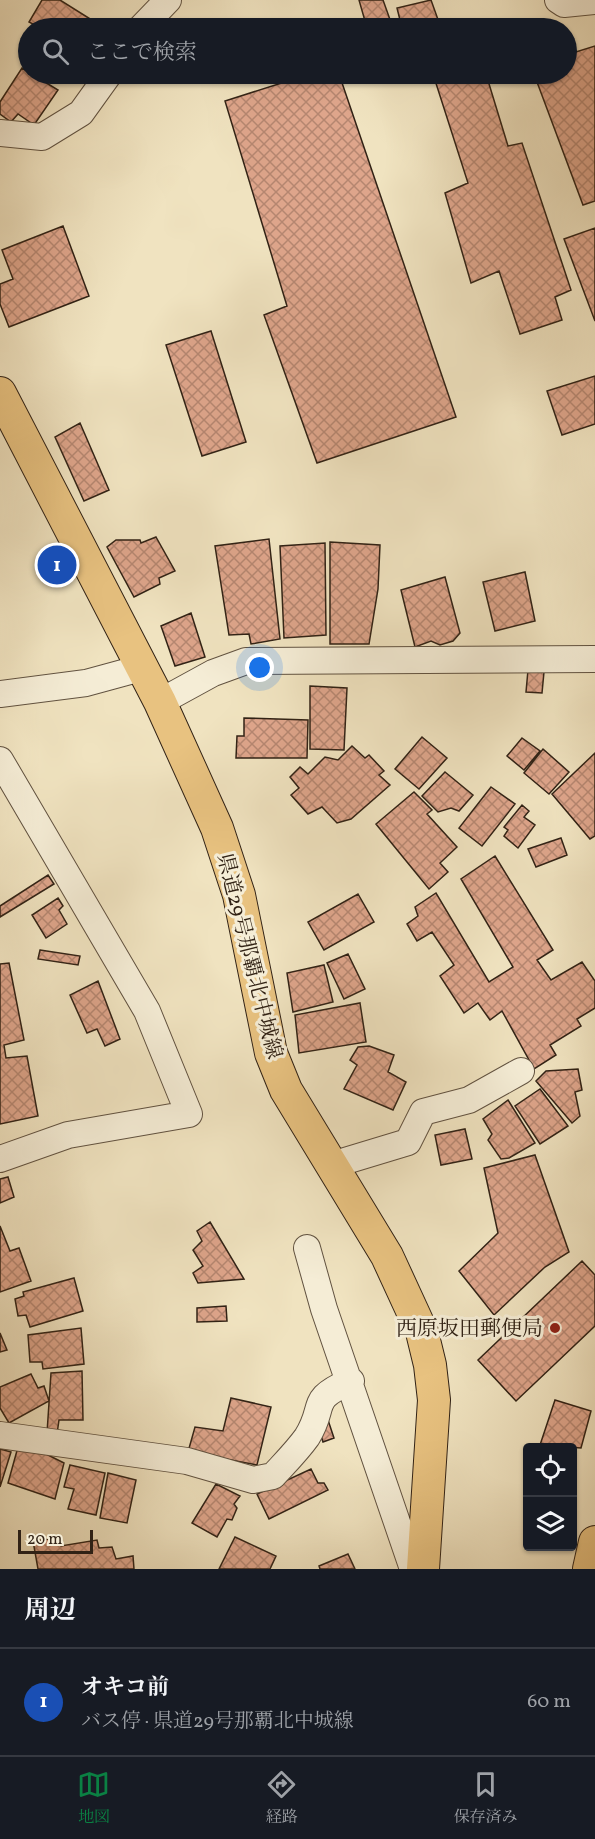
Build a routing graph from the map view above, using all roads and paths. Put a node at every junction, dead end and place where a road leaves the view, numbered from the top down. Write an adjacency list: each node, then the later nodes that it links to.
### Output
1 (168, 0): 4 (street)
2 (558, 0): 3 (street)
3 (595, 1)
4 (151, 18)
5 (102, 84): 6 (street)
6 (0, 133)
7 (0, 393): 9 (main road, 県道29号那覇北中城線)
8 (595, 659): 11 (street)
9 (141, 668): 10 (street); 11 (main road, 県道29号那覇北中城線)
10 (0, 694)
11 (160, 702): 15 (main road, 県道29号那覇北中城線)
12 (0, 760): 14 (street)
13 (521, 1071): 15 (street)
14 (0, 1159)
15 (332, 1165): 21 (main road, 県道29号那覇北中城線)
16 (307, 1248): 17 (street)
17 (351, 1381): 18 (street); 20 (street)
18 (0, 1436)
19 (595, 1542): 22 (main road)
20 (413, 1569)
21 (423, 1569)
22 (589, 1569)

